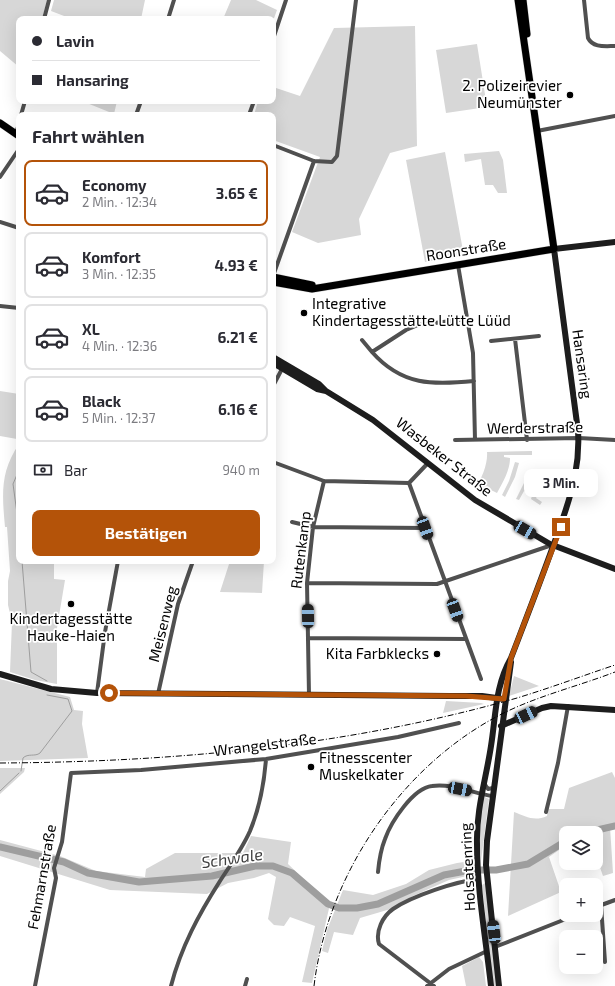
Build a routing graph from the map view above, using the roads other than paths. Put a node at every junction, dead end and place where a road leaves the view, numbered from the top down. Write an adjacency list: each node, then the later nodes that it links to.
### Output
1 (49, 0): 8 (street)
2 (174, 0): 9 (street)
3 (286, 0): 10 (street)
4 (356, 0): 19 (street)
5 (518, 0): 12 (main road, Hansaring)
6 (523, 0): 12 (main road, Hansaring)
7 (584, 0): 11 (street)
8 (45, 16)
9 (169, 16)
10 (276, 30)
11 (615, 46)
12 (528, 64): 15 (main road, Hansaring)
13 (615, 116): 15 (street)
14 (0, 123): 16 (main road)
15 (537, 131): 24 (main road, Hansaring)
16 (16, 133)
17 (276, 146): 19 (street)
18 (16, 153): 20 (street)
19 (314, 161): 26 (street)
20 (0, 177)
21 (0, 222): 22 (street)
22 (16, 227)
23 (615, 242): 24 (street, Roonstraße)
24 (554, 249): 25 (main road, Roonstraße); 43 (street, Hansaring)
25 (458, 265): 29 (main road, Roonstraße); 32 (street)
26 (276, 268)
27 (276, 277): 29 (main road, Roonstraße)
28 (276, 283): 29 (main road, Roonstraße)
29 (322, 287)
30 (0, 306): 31 (street)
31 (16, 308)
32 (468, 319): 37 (street); 42 (street)
33 (539, 336): 34 (street)
34 (515, 339): 36 (street); 46 (street)
35 (362, 340): 37 (street)
36 (491, 341)
37 (372, 352): 42 (street)
38 (276, 360): 40 (street, Wasbeker Straße)
39 (276, 364): 40 (street, Wasbeker Straße)
40 (284, 367): 41 (street); 49 (street, Wasbeker Straße)
41 (276, 381)
42 (474, 382): 45 (street)
43 (579, 438): 46 (street, Werderstraße); 47 (street, Werderstraße); 55 (street, Hansaring)
44 (455, 440): 45 (street, Werderstraße)
45 (475, 440): 46 (street, Werderstraße)
46 (527, 440)
47 (615, 440)
48 (276, 463): 50 (street)
49 (428, 463): 51 (street); 55 (street, Wasbeker Straße)
50 (324, 481): 51 (street); 53 (street, Rutenkamp)
51 (409, 483): 54 (street)
52 (292, 522): 53 (street)
53 (313, 528): 54 (street); 59 (street, Rutenkamp)
54 (425, 528): 60 (street)
55 (554, 546): 58 (street, Wasbeker Straße); 60 (street); 63 (street, Hansaring)
56 (117, 564): 66 (street)
57 (192, 564): 67 (street, Meisenweg)
58 (615, 569)
59 (307, 582): 60 (street); 61 (street, Rutenkamp)
60 (445, 582): 62 (street)
61 (308, 638): 62 (street); 68 (street, Rutenkamp)
62 (466, 639): 65 (street)
63 (511, 658): 69 (street, Hansaring); 70 (street, Hansaring)
64 (0, 674): 66 (street)
65 (481, 679)
66 (97, 693): 67 (street)
67 (158, 694): 68 (street)
68 (309, 696): 69 (street)
69 (496, 698): 70 (street); 77 (street, Holsatenring)
70 (504, 699): 74 (street, Holsatenring)
71 (568, 706): 72 (street); 74 (street); 81 (street)
72 (615, 710)
73 (459, 723): 75 (street, Wrangelstraße)
74 (501, 726): 78 (street, Holsatenring)
75 (266, 759): 76 (street, Wrangelstraße); 94 (street)
76 (71, 773): 93 (street, Fehmarnstraße)
77 (484, 783): 78 (street); 79 (street, Holsatenring)
78 (493, 788): 80 (street, Holsatenring)
79 (481, 794): 80 (street); 82 (street); 83 (street, Holsatenring)
80 (492, 796): 88 (street, Holsatenring)
81 (546, 812)
82 (378, 872)
83 (479, 877): 89 (street, Holsatenring); 92 (street)
84 (615, 900): 85 (street)
85 (603, 904)
86 (559, 922): 88 (street)
87 (602, 922): 90 (street)
88 (495, 947): 97 (street, Holsatenring)
89 (487, 951): 92 (street); 96 (street, Holsatenring)
90 (605, 962)
91 (247, 979): 95 (street)
92 (430, 985)
93 (35, 986)
94 (171, 986)
95 (245, 986)
96 (491, 986)
97 (499, 986)

